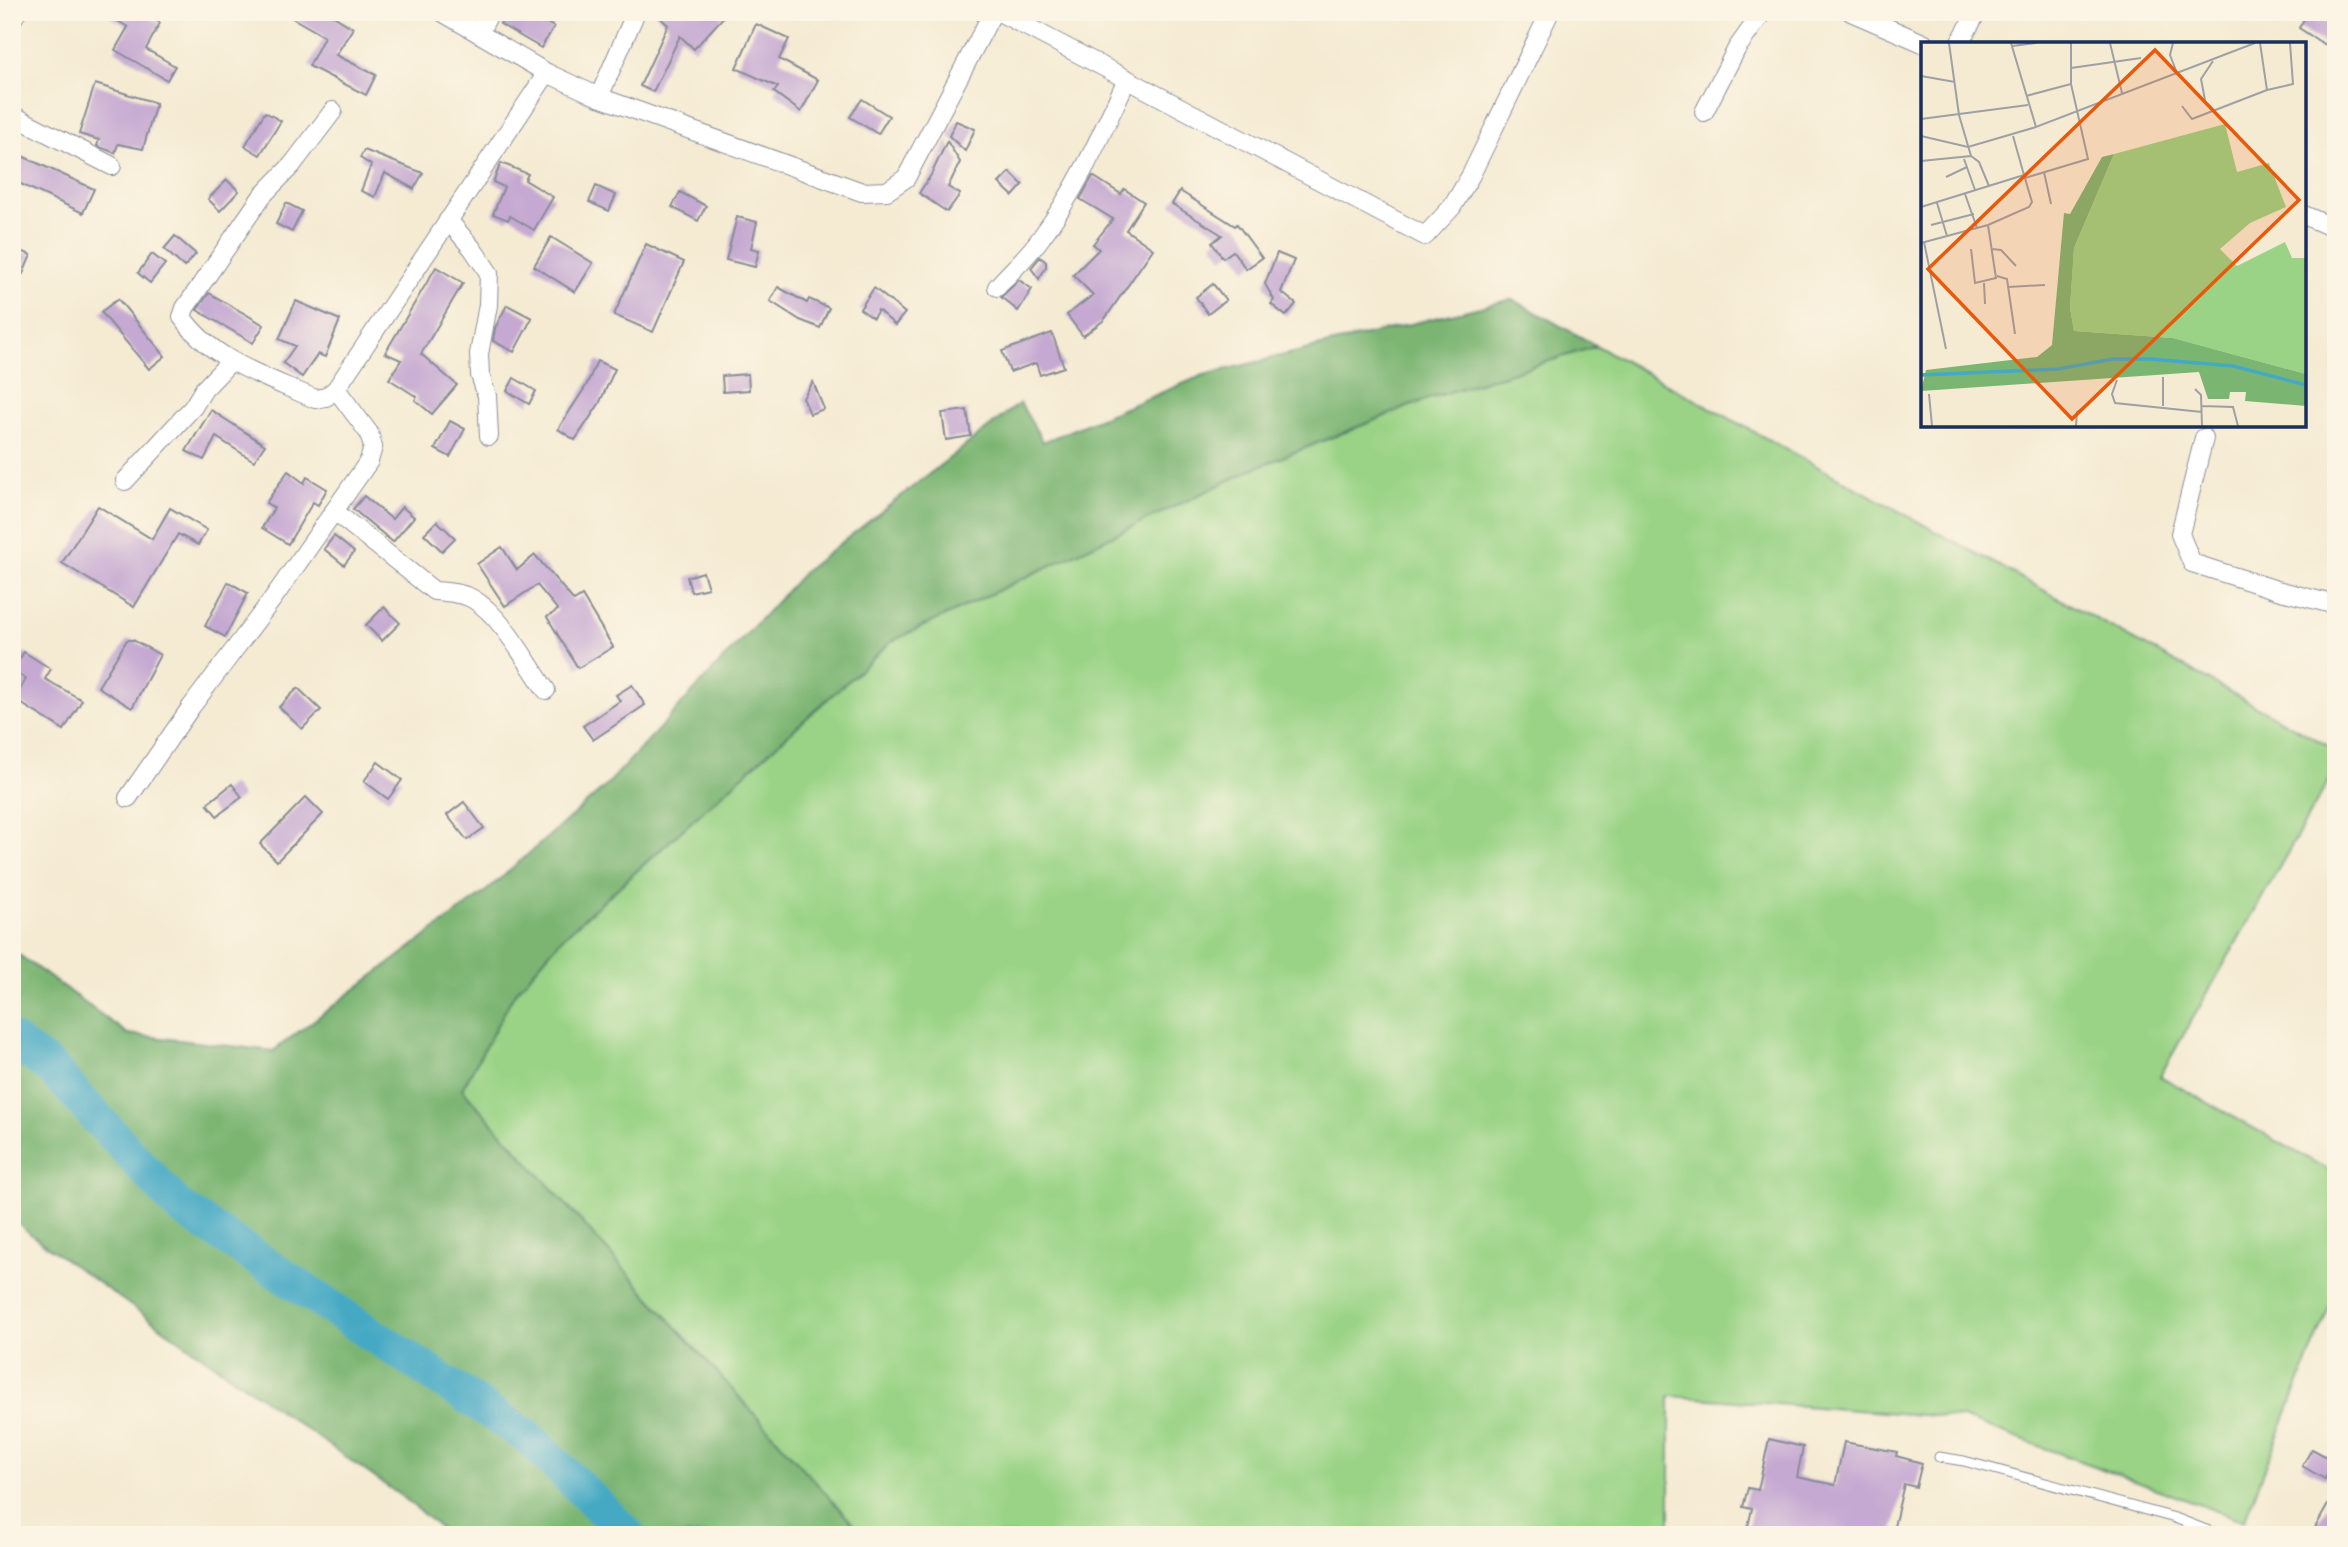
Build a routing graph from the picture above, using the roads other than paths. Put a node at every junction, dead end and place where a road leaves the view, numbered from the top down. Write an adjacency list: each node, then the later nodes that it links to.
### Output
1 (17, 12): 11 (street)
2 (442, 12): 12 (street)
3 (490, 12): 12 (street)
4 (636, 12): 17 (street)
5 (993, 12): 17 (street)
6 (999, 12): 16 (street)
7 (1550, 12): 16 (street)
8 (1763, 12): 19 (street)
9 (1852, 12): 13 (street)
10 (1977, 12): 14 (street)
11 (12, 20)
12 (479, 33): 15 (street)
13 (1921, 42)
14 (1960, 42)
15 (547, 73): 17 (street); 23 (street)
16 (1127, 79): 25 (street)
17 (599, 97)
18 (333, 111): 26 (street)
19 (1704, 112)
20 (12, 116): 21 (street)
21 (112, 166)
22 (2306, 216): 24 (street)
23 (448, 220): 27 (street); 28 (street)
24 (2336, 229)
25 (997, 287)
26 (231, 361): 27 (street); 30 (street)
27 (336, 389): 31 (street)
28 (489, 436)
29 (2204, 438): 32 (street)
30 (125, 481)
31 (334, 511): 33 (street); 34 (street)
32 (2336, 605)
33 (546, 690)
34 (128, 798)
35 (1940, 1457): 36 (lane)
36 (2219, 1535)

